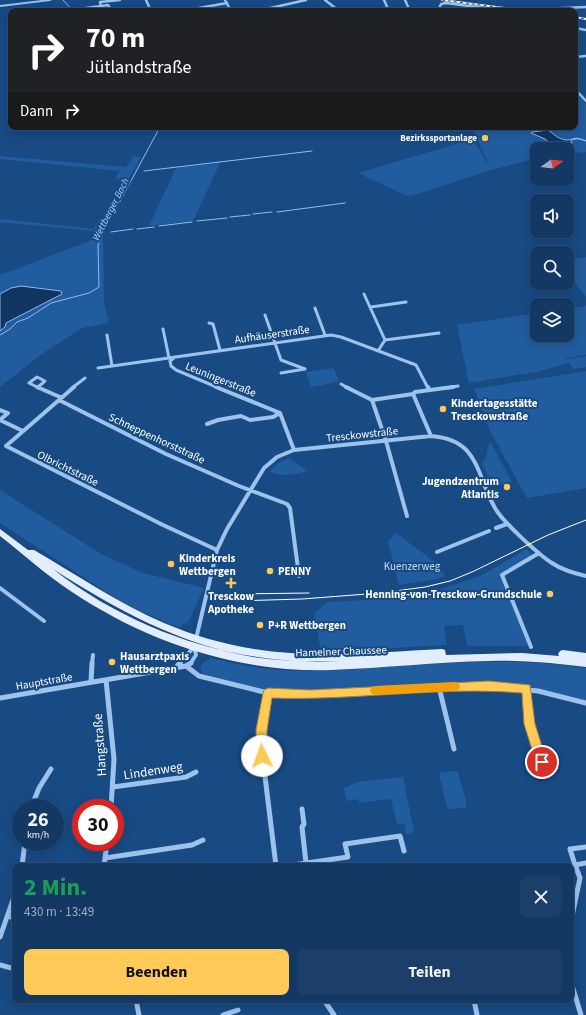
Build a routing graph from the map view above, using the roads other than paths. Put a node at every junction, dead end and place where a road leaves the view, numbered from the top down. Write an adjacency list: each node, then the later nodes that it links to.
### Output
1 (50, 0): 8 (street)
2 (120, 0): 5 (street)
3 (306, 0): 14 (street)
4 (325, 0): 15 (street)
5 (106, 2): 7 (street); 9 (street)
6 (226, 2): 13 (street)
7 (108, 5): 9 (street); 12 (street)
8 (0, 6)
9 (101, 6): 11 (street)
10 (586, 7): 18 (street)
11 (86, 8)
12 (110, 8)
13 (197, 8)
14 (270, 8)
15 (335, 8)
16 (439, 8): 17 (street)
17 (484, 8)
18 (564, 8)
19 (578, 92): 20 (street)
20 (586, 101)
21 (364, 294): 23 (street)
22 (406, 302): 23 (street)
23 (371, 307): 31 (street)
24 (315, 308): 30 (street)
25 (265, 315): 32 (street)
26 (209, 323): 33 (street)
27 (163, 329): 36 (street)
28 (439, 333): 31 (street)
29 (107, 335): 37 (street)
30 (326, 335): 32 (street, Aufhäuserstraße); 34 (street, Aufhäuserstraße)
31 (385, 340): 34 (street)
32 (274, 342): 33 (street, Aufhäuserstraße); 39 (street)
33 (220, 350): 35 (street, Aufhäuserstraße)
34 (378, 351): 44 (street, Aufhäuserstraße)
35 (179, 356): 36 (street, Aufhäuserstraße); 49 (street, Leuningerstraße)
36 (169, 358): 37 (street, Aufhäuserstraße)
37 (112, 366): 38 (street, Aufhäuserstraße)
38 (98, 368)
39 (281, 373)
40 (85, 378): 46 (street, Olbrichtstraße)
41 (341, 384): 47 (street)
42 (458, 386): 44 (street)
43 (38, 387): 46 (street, Schneppenhorststraße)
44 (429, 389): 45 (street)
45 (413, 394): 47 (street); 53 (street)
46 (59, 399): 52 (street, Olbrichtstraße); 56 (street, Schneppenhorststraße)
47 (372, 400): 54 (street)
48 (0, 410): 50 (street)
49 (280, 413): 51 (street); 55 (street)
50 (0, 420): 52 (street)
51 (207, 424)
52 (23, 431): 63 (street, Olbrichtstraße)
53 (431, 436): 54 (street, Tresckowstraße); 58 (street, Tresckowstraße)
54 (386, 441): 55 (street, Tresckowstraße); 57 (street)
55 (294, 450): 56 (street, Tresckowstraße)
56 (250, 490): 63 (street, Tresckowstraße); 66 (street, Schneppenhorststraße)
57 (407, 516)
58 (507, 524): 59 (street); 65 (street, Tresckowstraße)
59 (496, 528)
60 (489, 531): 64 (street)
61 (0, 532): 62 (main road, Hamelner Chaussee)
62 (10, 539): 70 (main road, Hamelner Chaussee); 72 (main road, Hamelner Chaussee)
63 (217, 550): 70 (street, Tresckowstraße)
64 (437, 552)
65 (539, 553): 67 (street, Tresckowstraße); 71 (street)
66 (299, 576)
67 (586, 576)
68 (0, 588): 69 (street)
69 (44, 621)
70 (196, 639): 72 (street); 74 (main road, Hamelner Chaussee)
71 (531, 647)
72 (193, 648): 75 (main road, Hamelner Chaussee); 76 (street); 77 (street)
73 (93, 655): 79 (street)
74 (586, 657)
75 (586, 663)
76 (186, 666): 77 (street, Hauptstraße); 82 (street)
77 (175, 668): 78 (street, Hauptstraße)
78 (106, 680): 79 (street, Hauptstraße); 89 (street, Hangstraße)
79 (91, 682): 83 (street, Hauptstraße)
80 (439, 687): 81 (street); 82 (street); 85 (street)
81 (527, 689): 84 (street); 87 (street)
82 (268, 693): 101 (street)
83 (0, 698)
84 (586, 703)
85 (454, 749)
86 (51, 769): 90 (street)
87 (545, 771)
88 (196, 772): 89 (street, Lindenweg)
89 (113, 787): 91 (street, Hangstraße)
90 (35, 799)
91 (111, 799)
92 (302, 809): 102 (street)
93 (203, 840): 98 (street)
94 (586, 847): 104 (street)
95 (24, 851): 99 (street)
96 (106, 851): 98 (street)
97 (404, 851): 102 (street)
98 (105, 858): 100 (street)
99 (22, 863)
100 (104, 863)
101 (276, 863)
102 (306, 863)
103 (586, 863): 104 (street)
104 (575, 865): 106 (street)
105 (12, 903): 107 (street)
106 (574, 907)
107 (8, 916): 108 (street); 109 (street)
108 (12, 917)
109 (0, 936)
110 (0, 965): 111 (street)
111 (12, 968)
112 (574, 992): 121 (street)
113 (137, 1003): 117 (street)
114 (326, 1003): 119 (street)
115 (475, 1003): 120 (street)
116 (238, 1010): 118 (street)
117 (139, 1015)
118 (222, 1015)
119 (334, 1015)
120 (477, 1015)
121 (581, 1015)

